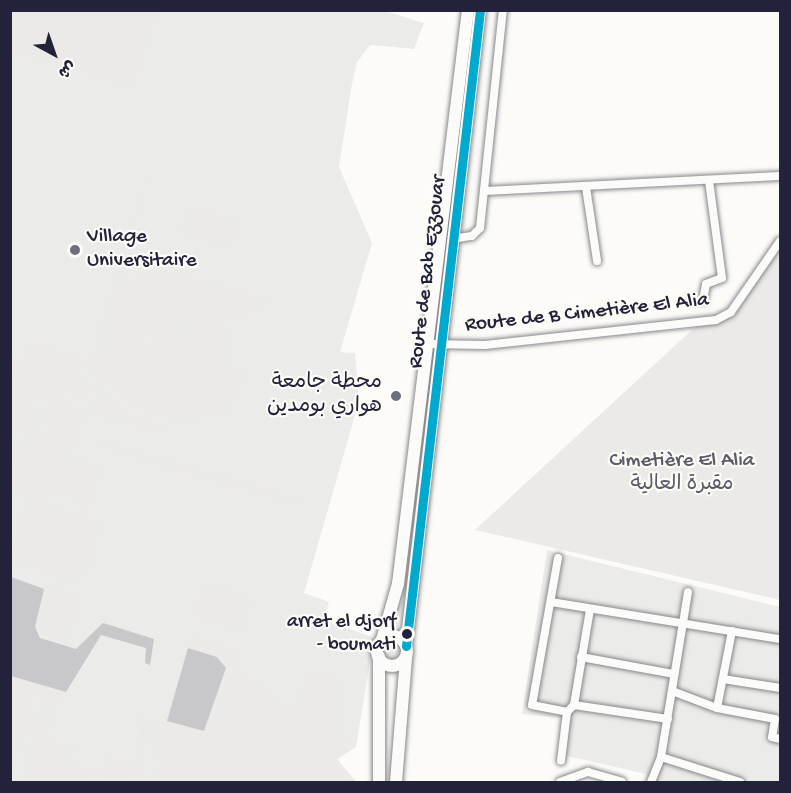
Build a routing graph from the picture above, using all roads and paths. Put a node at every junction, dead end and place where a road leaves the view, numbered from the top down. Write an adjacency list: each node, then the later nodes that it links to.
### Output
1 (468, 10): 12 (main road, Route de Bab Ezzouar)
2 (480, 10): 8 (main road, Route de Bab Ezzouar)
3 (503, 10): 7 (street)
4 (780, 176): 5 (street)
5 (709, 180): 6 (street); 11 (street)
6 (586, 187): 7 (street); 10 (street)
7 (484, 191): 8 (street)
8 (452, 239): 12 (main road, Route de Bab Ezzouar)
9 (780, 241): 12 (street, Route de B Cimetière El Alia)
10 (597, 261)
11 (703, 300)
12 (435, 344): 13 (main road, Route de Bab Ezzouar)
13 (425, 421): 21 (main road, Route de Bab Ezzouar); 22 (main road, Route de Bab Ezzouar)
14 (558, 558): 16 (street)
15 (688, 592): 18 (street)
16 (551, 602): 17 (street); 31 (street)
17 (590, 609): 18 (street); 24 (street)
18 (683, 621): 19 (street); 25 (street)
19 (732, 631): 20 (street); 26 (street)
20 (780, 639)
21 (382, 640): 22 (main road); 23 (main road, Route de Bab Ezzouar)
22 (406, 651): 23 (main road); 37 (main road, Route de Bab Ezzouar)
23 (379, 657): 36 (main road)
24 (581, 657): 25 (street); 29 (street)
25 (674, 674): 28 (street)
26 (723, 679): 27 (street); 30 (street)
27 (780, 688)
28 (672, 691): 30 (street); 32 (street)
29 (574, 705): 31 (street); 32 (street)
30 (717, 708): 33 (street)
31 (567, 712): 35 (street)
32 (668, 719): 34 (street)
33 (780, 739)
34 (662, 757): 40 (street); 41 (street)
35 (561, 761)
36 (379, 783)
37 (396, 783)
38 (560, 783): 39 (street)
39 (622, 783)
40 (651, 783)
41 (741, 783)

